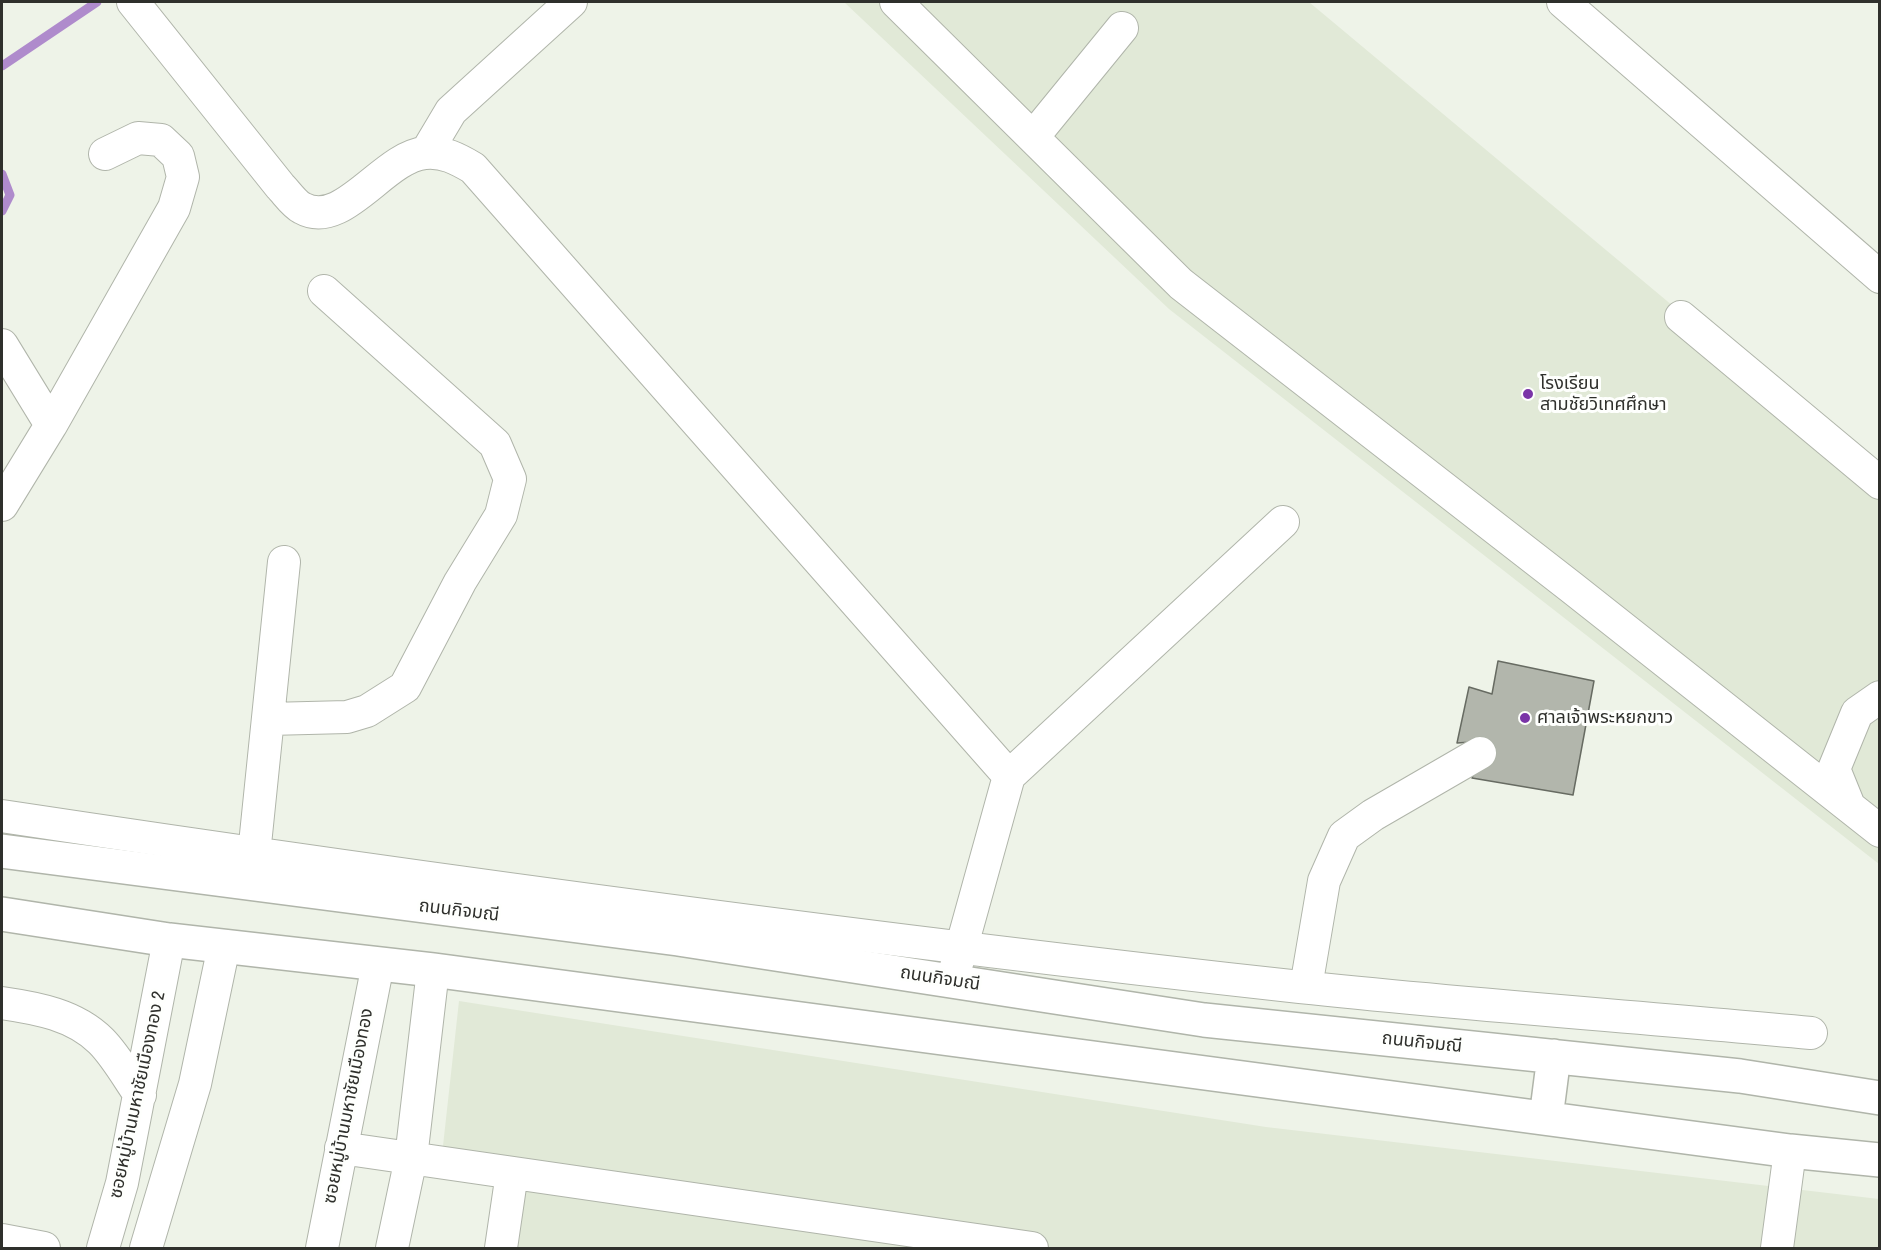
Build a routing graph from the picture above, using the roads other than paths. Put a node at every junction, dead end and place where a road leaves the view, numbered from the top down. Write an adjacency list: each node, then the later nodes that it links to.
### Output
1 (133, 2): 7 (street)
2 (571, 2): 7 (street)
3 (896, 2): 6 (street)
4 (1563, 2): 9 (street)
5 (1122, 28): 6 (street)
6 (1033, 137): 22 (street)
7 (426, 153): 21 (street)
8 (105, 154): 13 (street)
9 (1880, 277)
10 (324, 291): 19 (street)
11 (1681, 317): 14 (street)
12 (2, 345): 13 (street)
13 (51, 425): 15 (street)
14 (1880, 483)
15 (2, 506)
16 (1283, 522): 21 (street)
17 (284, 562): 19 (street)
18 (1880, 698): 22 (street)
19 (269, 719): 26 (street)
20 (1480, 753): 34 (street)
21 (1009, 776): 30 (street)
22 (1849, 806): 24 (street)
23 (2, 816): 26 (street)
24 (1880, 831)
25 (2, 851): 33 (main road, ถนนกิจมณี)
26 (254, 854): 30 (street)
27 (2, 914): 28 (main road)
28 (169, 940): 29 (main road); 38 (street, ซอยหมู่บ้านมหาชัยเมืองทอง 2)
29 (224, 946): 31 (main road); 49 (street)
30 (962, 949): 33 (street); 34 (street)
31 (378, 964): 32 (main road); 41 (street, ซอยหมู่บ้านมหาชัยเมืองทอง)
32 (433, 970): 40 (main road); 43 (street)
33 (952, 981): 37 (main road, ถนนกิจมณี)
34 (1306, 987): 36 (street)
35 (2, 1003): 38 (street)
36 (1811, 1033)
37 (1554, 1056): 39 (main road, ถนนกิจมณี); 40 (main road)
38 (140, 1095): 48 (street, ซอยหมู่บ้านมหาชัยเมืองทอง 2)
39 (1880, 1098)
40 (1546, 1118): 42 (main road)
41 (341, 1148): 43 (street); 50 (street, ซอยหมู่บ้านมหาชัยเมืองทอง)
42 (1790, 1151): 44 (main road); 54 (street)
43 (411, 1158): 45 (street); 51 (street)
44 (1880, 1160)
45 (512, 1173): 52 (street); 53 (street)
46 (2, 1240): 47 (street)
47 (44, 1248)
48 (103, 1248)
49 (146, 1248)
50 (322, 1248)
51 (392, 1248)
52 (501, 1248)
53 (1032, 1248)
54 (1777, 1248)

